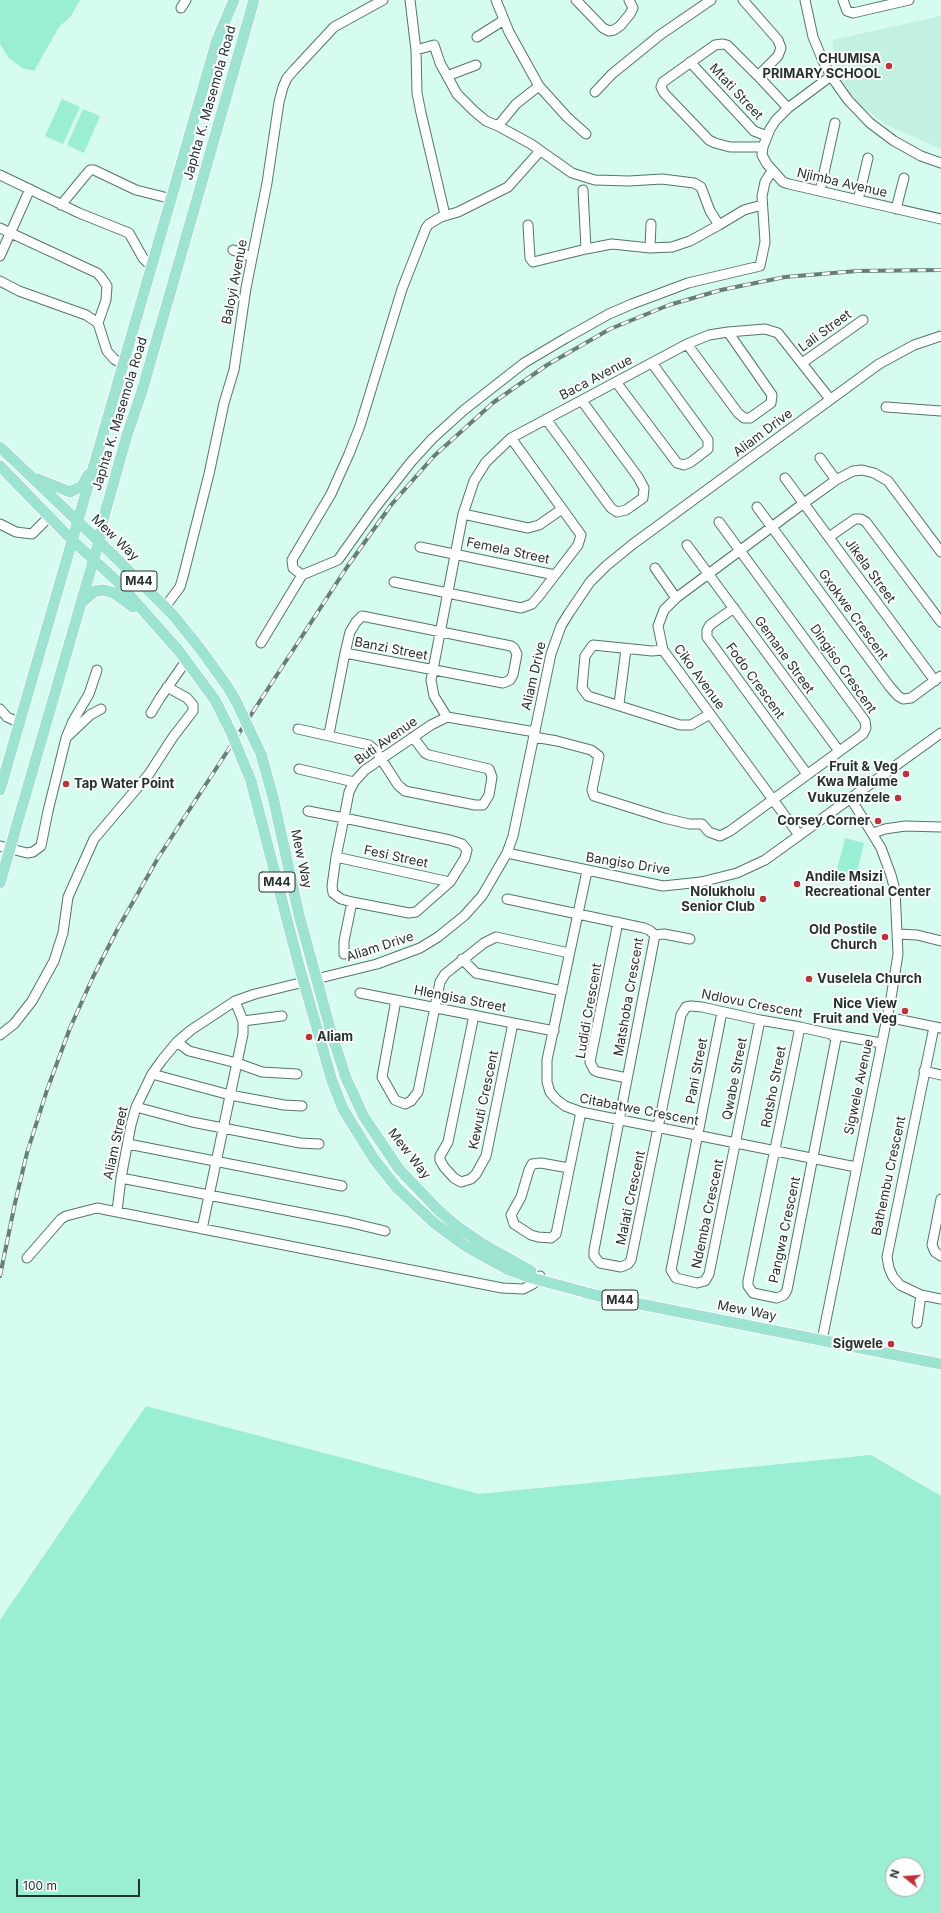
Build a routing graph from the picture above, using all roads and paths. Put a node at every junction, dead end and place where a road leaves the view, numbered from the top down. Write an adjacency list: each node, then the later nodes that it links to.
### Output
1 (234, 0): 38 (main road, Japhta K. Masemola Road)
2 (254, 0): 90 (main road, Japhta K. Masemola Road)
3 (383, 0): 54 (street, Baloyi Avenue)
4 (410, 0): 15 (street)
5 (496, 0): 13 (street)
6 (576, 0): 7 (street)
7 (628, 0)
8 (711, 0): 22 (street)
9 (743, 0): 19 (street)
10 (805, 0): 20 (street)
11 (843, 0): 12 (street)
12 (909, 0)
13 (504, 20): 14 (street); 21 (street)
14 (476, 38)
15 (416, 50): 18 (street); 43 (street)
16 (690, 62): 19 (street); 27 (street, Mtati Street); 28 (street)
17 (476, 65): 18 (street)
18 (447, 76): 25 (street)
19 (758, 76): 23 (street)
20 (831, 76): 23 (street); 31 (street)
21 (540, 86): 25 (street); 26 (street)
22 (594, 92)
23 (788, 108): 27 (street)
24 (835, 123): 37 (street)
25 (498, 126): 29 (street)
26 (586, 134)
27 (767, 136): 28 (street)
28 (763, 147): 32 (street, Njimba Avenue)
29 (540, 151): 43 (street); 47 (street)
30 (868, 158): 39 (street)
31 (941, 164)
32 (772, 171): 37 (street, Njimba Avenue); 41 (street)
33 (0, 175): 35 (street)
34 (904, 178): 42 (street)
35 (30, 189): 40 (street); 49 (street)
36 (583, 190): 51 (street)
37 (820, 191): 39 (street, Njimba Avenue)
38 (172, 199): 40 (street); 55 (main road, Japhta K. Masemola Road)
39 (858, 200): 42 (street, Njimba Avenue)
40 (61, 205): 55 (street)
41 (762, 205): 47 (street); 99 (street)
42 (896, 209): 44 (street, Njimba Avenue)
43 (445, 216): 99 (street)
44 (941, 219)
45 (651, 224): 50 (street)
46 (528, 225): 51 (street)
47 (719, 225): 50 (street)
48 (0, 228): 49 (street)
49 (11, 234): 53 (street); 58 (street)
50 (650, 248): 51 (street)
51 (586, 249)
52 (232, 250): 54 (street)
53 (0, 256)
54 (252, 257): 105 (street, Baloyi Avenue)
55 (152, 267): 64 (main road, Japhta K. Masemola Road)
56 (0, 281): 58 (street)
57 (863, 320): 63 (street, Lali Street)
58 (98, 323): 64 (street)
59 (728, 332): 61 (street, Baca Avenue); 61 (street); 63 (street, Baca Avenue)
60 (941, 336): 66 (street, Aliam Drive)
61 (687, 344): 62 (street, Baca Avenue)
62 (652, 363): 65 (street, Baca Avenue); 65 (street)
63 (802, 363): 66 (street, Baca Avenue)
64 (124, 365): 74 (main road, Japhta K. Masemola Road)
65 (616, 382): 67 (street, Baca Avenue)
66 (830, 399): 129 (street, Aliam Drive)
67 (582, 401): 70 (street, Baca Avenue); 70 (street)
68 (886, 407): 69 (street)
69 (941, 411)
70 (546, 419): 71 (street, Baca Avenue)
71 (511, 438): 81 (street); 82 (street, Baca Avenue)
72 (0, 447): 76 (main road, Mew Way / M44)
73 (820, 458): 78 (street)
74 (97, 460): 76 (main road); 84 (main road, Japhta K. Masemola Road)
75 (0, 466): 83 (main road, Mew Way / M44)
76 (32, 477): 84 (main road, Mew Way / M44)
77 (785, 478): 79 (street, Jikela Street)
78 (836, 480): 79 (street, Ciko Avenue); 94 (street, Ciko Avenue)
79 (804, 503): 87 (street, Ciko Avenue); 88 (street, Jikela Street)
80 (757, 507): 87 (street, Gxokwe Crescent)
81 (562, 509): 82 (street); 100 (street)
82 (464, 514): 95 (street, Baca Avenue)
83 (50, 516): 86 (street); 89 (main road, Mew Way / M44)
84 (78, 522): 89 (main road, Japhta K. Masemola Road); 90 (main road, Mew Way / M44)
85 (719, 522): 93 (street)
86 (0, 524)
87 (773, 528): 93 (street, Ciko Avenue); 117 (street, Gxokwe Crescent)
88 (829, 537): 107 (street); 117 (street, Jikela Street)
89 (73, 541): 96 (main road, Mew Way / M44); 125 (main road, Japhta K. Masemola Road)
90 (98, 541): 96 (main road, Japhta K. Masemola Road); 105 (main road, Mew Way / M44)
91 (687, 545): 98 (street)
92 (420, 547): 95 (street, Femela Street)
93 (741, 551): 98 (street, Ciko Avenue); 132 (street, Dingiso Crescent)
94 (941, 552)
95 (455, 554): 100 (street, Femela Street); 102 (street, Baca Avenue)
96 (93, 559): 104 (main road, Japhta K. Masemola Road); 108 (main road, Mew Way / M44)
97 (655, 568): 103 (street)
98 (708, 574): 103 (street, Ciko Avenue); 106 (street, Gemane Street)
99 (302, 575): 110 (street)
100 (555, 575): 102 (street)
101 (394, 582): 102 (street)
102 (449, 593): 109 (street, Baca Avenue)
103 (676, 598): 112 (street, Ciko Avenue)
104 (81, 603): 108 (main road); 145 (main road, Japhta K. Masemola Road)
105 (165, 607): 162 (main road, Mew Way / M44, bridge)
106 (734, 608): 132 (street, Gemane Street); 135 (street, Fodo Crescent)
107 (941, 622)
108 (156, 625): 114 (main road, Mew Way / M44)
109 (440, 631): 113 (street, Banzi Street); 116 (street, Baca Avenue); 116 (street, Banzi Street)
110 (262, 643)
111 (626, 649): 112 (street); 119 (street); 119 (street)
112 (663, 650): 123 (street, Ciko Avenue)
113 (345, 653): 116 (street, Banzi Street); 128 (street)
114 (186, 661): 118 (street); 163 (main road, Mew Way / M44, bridge)
115 (97, 670): 130 (street)
116 (432, 670): 124 (street, Baca Avenue)
117 (938, 678)
118 (167, 687): 122 (street); 180 (street)
119 (619, 704): 123 (street)
120 (0, 709): 125 (street)
121 (102, 709): 130 (street)
122 (151, 713)
123 (710, 714): 139 (street, Ciko Avenue)
124 (447, 717): 129 (street); 131 (street, Buti Avenue)
125 (20, 723): 137 (main road, Japhta K. Masemola Road)
126 (298, 729): 128 (street)
127 (941, 733): 138 (street, Bangiso Drive)
128 (329, 734): 133 (street)
129 (534, 735): 139 (street); 146 (street, Aliam Drive)
130 (66, 738): 145 (street)
131 (413, 738): 133 (street, Buti Avenue); 133 (street)
132 (839, 751): 135 (street, Dingiso Crescent)
133 (381, 760): 136 (street, Buti Avenue)
134 (299, 769): 136 (street)
135 (808, 774): 139 (street, Dingiso Crescent)
136 (354, 782): 141 (street, Buti Avenue)
137 (0, 790)
138 (851, 799): 143 (street, Sigwele Avenue); 144 (street, Bangiso Drive)
139 (773, 800): 144 (street, Ciko Avenue)
140 (308, 811): 141 (street)
141 (344, 818): 147 (street, Buti Avenue); 149 (street, Buti Avenue)
142 (941, 827): 143 (street)
143 (873, 833): 155 (street, Sigwele Avenue)
144 (799, 835): 148 (street, Bangiso Drive)
145 (5, 847): 150 (main road, Japhta K. Masemola Road)
146 (507, 853): 148 (street, Bangiso Drive); 162 (street, Aliam Drive)
147 (336, 857): 149 (street, Fesi Street); 152 (street, Buti Avenue)
148 (587, 871): 153 (street, Citabatwe Crescent)
149 (450, 882): 152 (street, Buti Avenue)
150 (0, 883)
151 (507, 899): 153 (street, Matshoba Crescent)
152 (352, 902): 160 (street)
153 (577, 914): 154 (street, Matshoba Crescent); 159 (street, Citabatwe Crescent)
154 (618, 922): 156 (street, Matshoba Crescent); 188 (street, Ludidi Crescent)
155 (898, 934): 158 (street); 172 (street, Sigwele Avenue)
156 (655, 935): 157 (street); 188 (street, Matshoba Crescent)
157 (690, 939)
158 (941, 941)
159 (569, 953): 161 (street); 164 (street, Citabatwe Crescent)
160 (344, 954)
161 (462, 959): 164 (street); 168 (street)
162 (316, 979): 163 (street, Aliam Drive); 214 (main road, Mew Way / M44)
163 (304, 982): 167 (street, Aliam Street); 214 (main road, Mew Way / M44)
164 (562, 991): 178 (street, Citabatwe Crescent)
165 (360, 993): 166 (street, Hlengisa Street)
166 (396, 1000): 168 (street, Hlengisa Street); 168 (street)
167 (235, 1001): 174 (street); 181 (street, Aliam Street)
168 (435, 1008): 170 (street, Hlengisa Street)
169 (722, 1012): 173 (street, Ndlovu Crescent); 195 (street, Ndlovu Crescent); 196 (street, Pani Street)
170 (474, 1015): 175 (street, Hlengisa Street); 175 (street, Kewuti Crescent)
171 (282, 1016): 174 (street)
172 (887, 1017): 177 (street); 182 (street, Sigwele Avenue)
173 (760, 1020): 176 (street, Ndlovu Crescent); 197 (street, Qwabe Street)
174 (243, 1021): 183 (street)
175 (513, 1023): 178 (street, Hlengisa Street)
176 (800, 1027): 179 (street, Ndlovu Crescent); 200 (street, Rotsho Street)
177 (937, 1028): 184 (street, Bathembu Crescent)
178 (554, 1031): 192 (street, Citabatwe Crescent)
179 (831, 1034): 182 (street, Ndlovu Crescent); 201 (street)
180 (0, 1035)
181 (177, 1042): 183 (street); 185 (street, Aliam Street)
182 (881, 1043): 203 (street, Sigwele Avenue)
183 (237, 1063): 186 (street); 189 (street)
184 (924, 1071): 187 (street); 215 (street, Bathembu Crescent)
185 (152, 1074): 189 (street); 191 (street, Aliam Street)
186 (297, 1074)
187 (941, 1075)
188 (627, 1078): 193 (street, Matshoba Crescent)
189 (230, 1095): 190 (street); 194 (street)
190 (302, 1106)
191 (136, 1107): 194 (street); 198 (street, Aliam Street)
192 (581, 1112): 193 (street, Citabatwe Crescent); 204 (street)
193 (620, 1120): 195 (street, Citabatwe Crescent); 195 (street, Malati Crescent)
194 (223, 1127): 199 (street); 202 (street)
195 (659, 1127): 196 (street, Citabatwe Crescent)
196 (697, 1134): 197 (street, Citabatwe Crescent); 197 (street, Ndemba Crescent)
197 (736, 1142): 200 (street, Citabatwe Crescent)
198 (128, 1144): 202 (street); 205 (street, Aliam Street)
199 (320, 1144)
200 (775, 1151): 201 (street, Citabatwe Crescent); 201 (street, Pangwa Crescent)
201 (813, 1159): 203 (street, Citabatwe Crescent)
202 (216, 1162): 206 (street); 207 (street)
203 (856, 1167): 218 (street, Sigwele Avenue)
204 (569, 1168): 204 (street)
205 (121, 1178): 207 (street); 209 (street, Aliam Street)
206 (342, 1186)
207 (209, 1195): 210 (street); 211 (street)
208 (941, 1199): 212 (street)
209 (117, 1211): 210 (street); 213 (street)
210 (202, 1229): 214 (street)
211 (384, 1231)
212 (941, 1256)
213 (27, 1258)
214 (542, 1279): 218 (main road, Mew Way / M44)
215 (921, 1295): 216 (street, Bathembu Crescent); 217 (street)
216 (941, 1299)
217 (917, 1323)
218 (822, 1340): 219 (main road, Mew Way / M44)
219 (941, 1364)

